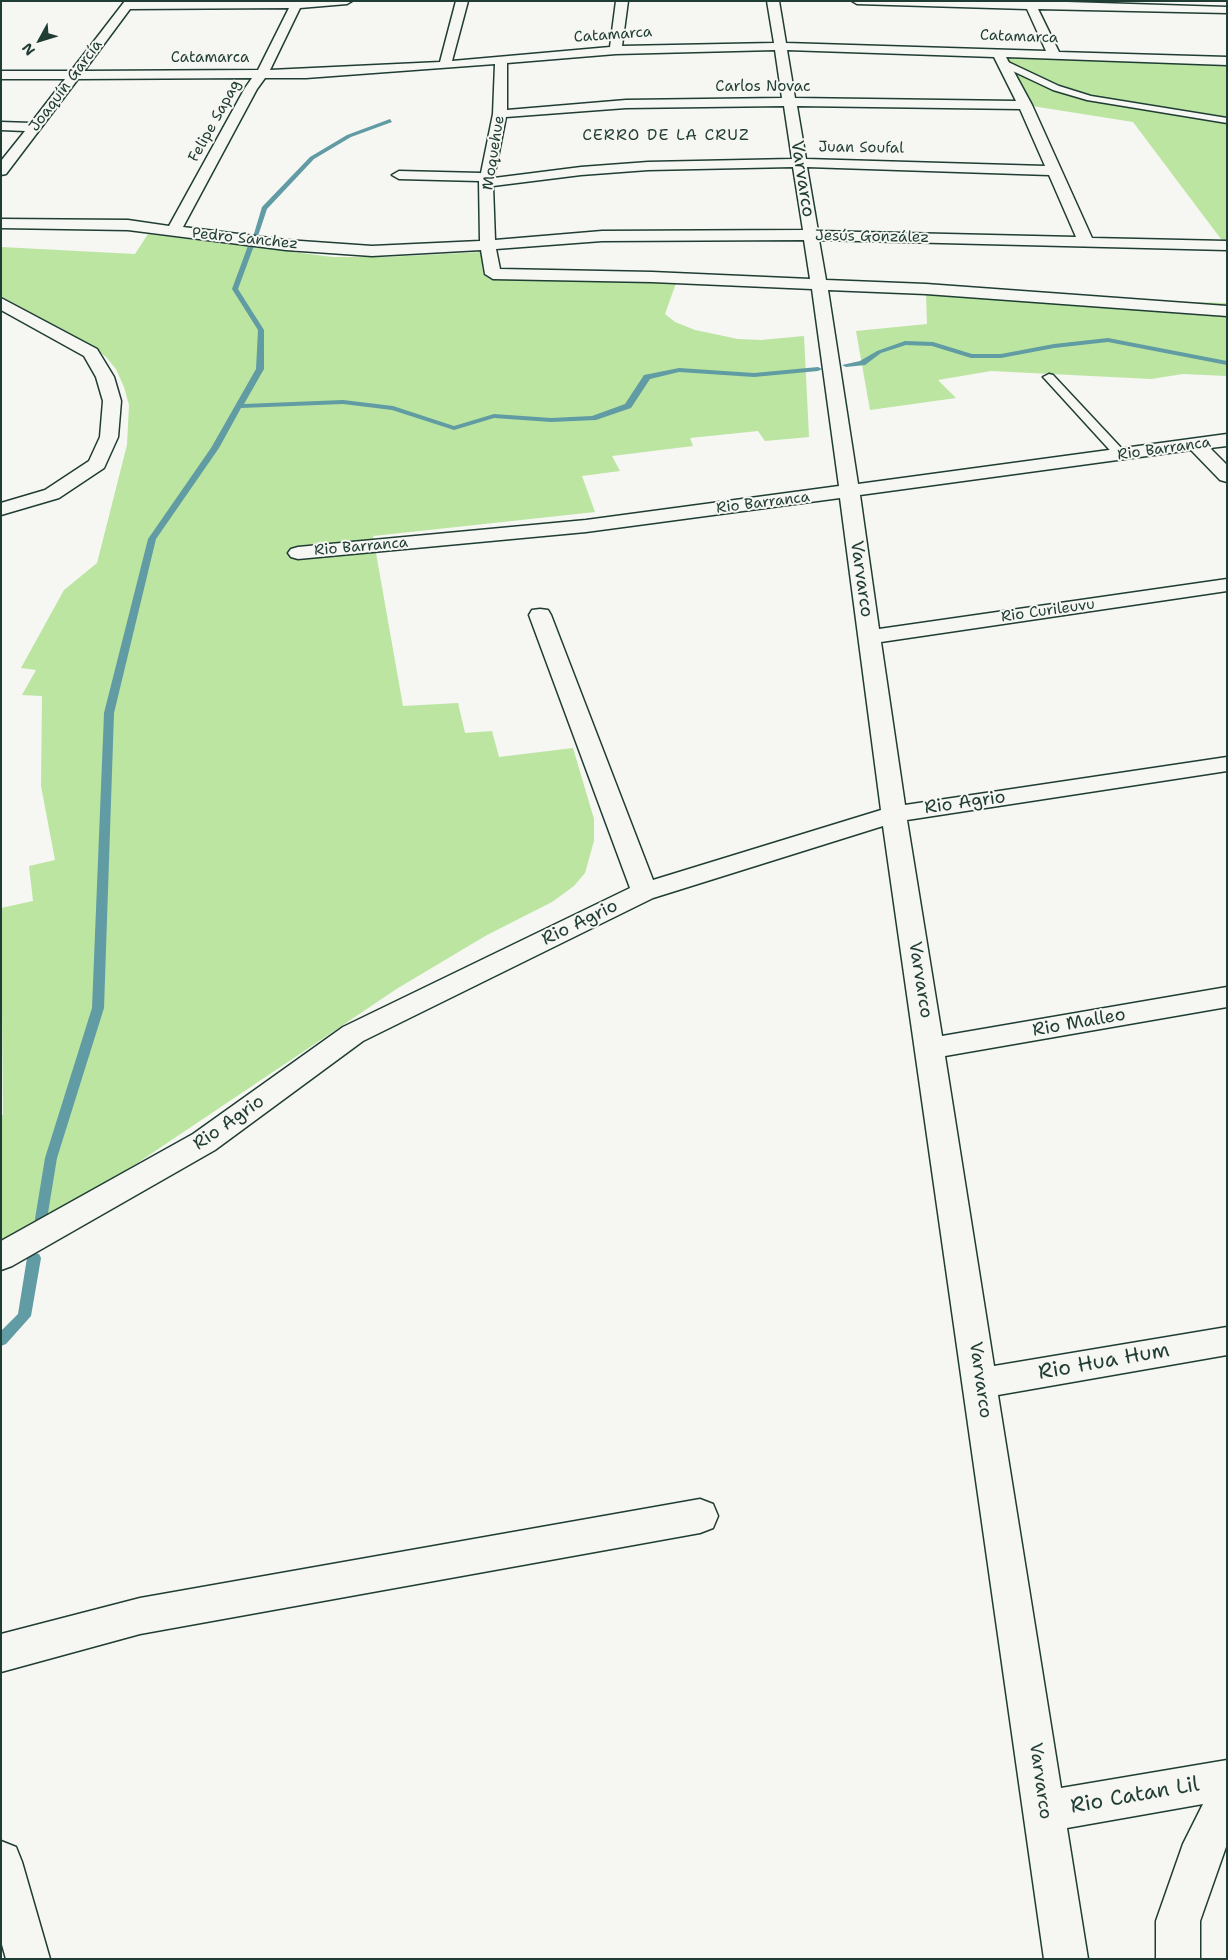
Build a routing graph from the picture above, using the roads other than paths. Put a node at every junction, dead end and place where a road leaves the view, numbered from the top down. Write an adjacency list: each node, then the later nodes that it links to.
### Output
1 (347, 1): 6 (street)
2 (462, 1): 16 (street)
3 (622, 1): 11 (street)
4 (773, 1): 10 (street, Varvarco)
5 (857, 1): 7 (street)
6 (297, 3): 8 (street); 17 (street, Felipe Sapag)
7 (1030, 3): 9 (street); 12 (street)
8 (130, 4): 19 (street, Joaquín García)
9 (1227, 10)
10 (780, 46): 11 (street, Catamarca); 13 (street, Catamarca); 20 (street, Varvarco)
11 (616, 50): 14 (street, Catamarca)
12 (1054, 55): 13 (street, Catamarca); 15 (street, Catamarca)
13 (1001, 58): 21 (street); 23 (lane)
14 (501, 61): 16 (street, Catamarca); 22 (street, Moquehue)
15 (1227, 61)
16 (445, 65): 17 (street, Catamarca)
17 (262, 74): 19 (street, Catamarca); 32 (street, Felipe Sapag)
18 (1, 75): 19 (street, Catamarca)
19 (74, 75): 25 (street, Joaquín García)
20 (789, 102): 21 (street, Carlos Novac); 22 (street, Carlos Novac); 26 (street, Varvarco)
21 (1025, 105): 28 (street)
22 (500, 114): 30 (street, Moquehue)
23 (1227, 121)
24 (1, 126): 25 (street)
25 (35, 128): 27 (street, Joaquín García)
26 (799, 163): 28 (street, Juan Soufal); 30 (street, Juan Soufal); 33 (street, Varvarco)
27 (1, 171)
28 (1055, 171): 34 (street)
29 (399, 175): 30 (street, Juan Soufal)
30 (487, 180): 35 (street, Moquehue)
31 (1, 223): 32 (street, Pedro Sanchez)
32 (174, 231): 35 (street, Pedro Sanchez)
33 (811, 235): 34 (street, Jesús González); 35 (street, Jesús González); 37 (street, Varvarco)
34 (1086, 242): 36 (street, Jesús González)
35 (488, 246): 37 (street, Moquehue)
36 (1226, 246)
37 (819, 286): 39 (street); 45 (street, Varvarco)
38 (1, 303): 46 (street)
39 (1227, 311)
40 (1049, 377): 43 (lane)
41 (1227, 440): 42 (street, Rio Barranca)
42 (1195, 444): 43 (street, Rio Barranca); 44 (street)
43 (1121, 455): 45 (street, Rio Barranca)
44 (1227, 476)
45 (849, 492): 47 (street, Rio Barranca); 50 (street, Varvarco)
46 (1, 510)
47 (298, 553)
48 (1227, 585): 50 (street, Rio Curileuvu)
49 (540, 614): 53 (street)
50 (869, 637): 52 (street, Varvarco)
51 (1227, 764): 52 (street, Rio Agrio)
52 (894, 814): 53 (street, Rio Agrio); 55 (street, Varvarco)
53 (644, 892): 56 (street, Rio Agrio)
54 (1227, 997): 55 (street, Rio Malleo)
55 (930, 1048): 58 (street, Varvarco)
56 (1, 1258)
57 (1227, 1341): 58 (street, Rio Hua Hum)
58 (981, 1382): 63 (street, Varvarco)
59 (700, 1516): 60 (street)
60 (1, 1653)
61 (1227, 1780): 63 (street, Rio Catan Lil)
62 (1227, 1802): 67 (street)
63 (1044, 1811): 66 (street, Varvarco)
64 (1, 1862): 65 (street)
65 (28, 1959)
66 (1066, 1959)
67 (1178, 1959)

